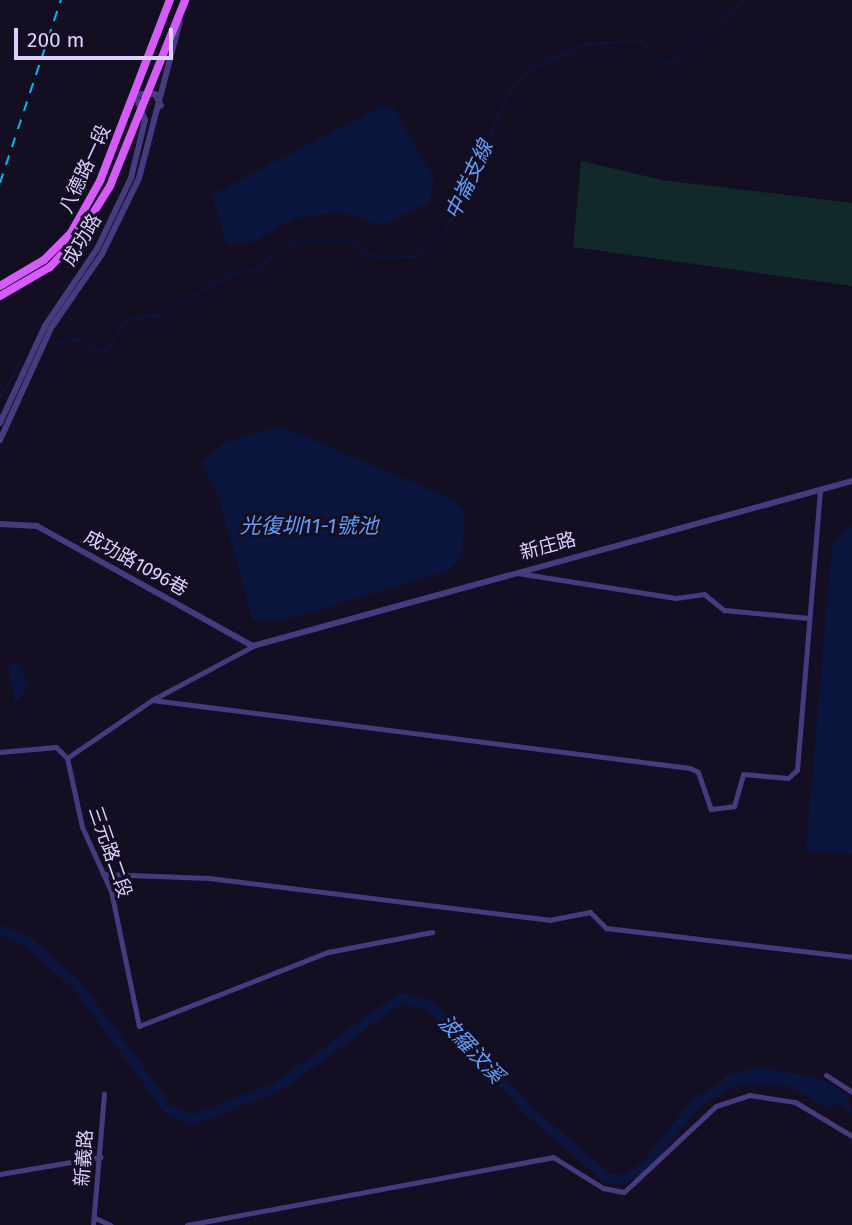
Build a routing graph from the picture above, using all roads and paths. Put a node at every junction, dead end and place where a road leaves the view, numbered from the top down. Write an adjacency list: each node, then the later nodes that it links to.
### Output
1 (170, 0): 5 (main road, 八德路一段)
2 (185, 0): 3 (main road, 八德路一段)
3 (182, 10): 4 (main road, 八德路一段); 6 (street, 成功路)
4 (149, 92): 5 (street); 6 (street); 7 (main road, 八德路一段)
5 (135, 94): 7 (street); 8 (main road, 八德路一段)
6 (161, 106): 12 (street, 成功路)
7 (144, 107): 8 (main road, 八德路一段); 11 (street, 成功路)
8 (23, 280): 9 (main road); 10 (main road)
9 (0, 286)
10 (0, 296)
11 (0, 423)
12 (0, 440)
13 (852, 481): 14 (street, 新庄路)
14 (820, 490): 16 (street, 新庄路); 17 (street)
15 (0, 524): 18 (street, 成功路1096巷)
16 (511, 572): 17 (street); 18 (street, 新庄路)
17 (809, 618): 19 (street)
18 (253, 646): 19 (street)
19 (152, 700): 21 (street)
20 (0, 752): 21 (street)
21 (67, 758): 22 (street, 三元路二段)
22 (103, 874): 23 (street, 三元路二段); 24 (street)
23 (432, 932)
24 (852, 957)
25 (826, 1075): 26 (street)
26 (852, 1092)
27 (104, 1093): 29 (street, 新義路)
28 (852, 1136): 33 (street)
29 (100, 1157): 30 (street); 31 (street, 新義路)
30 (0, 1174)
31 (94, 1222): 32 (street)
32 (111, 1225)
33 (187, 1225)

